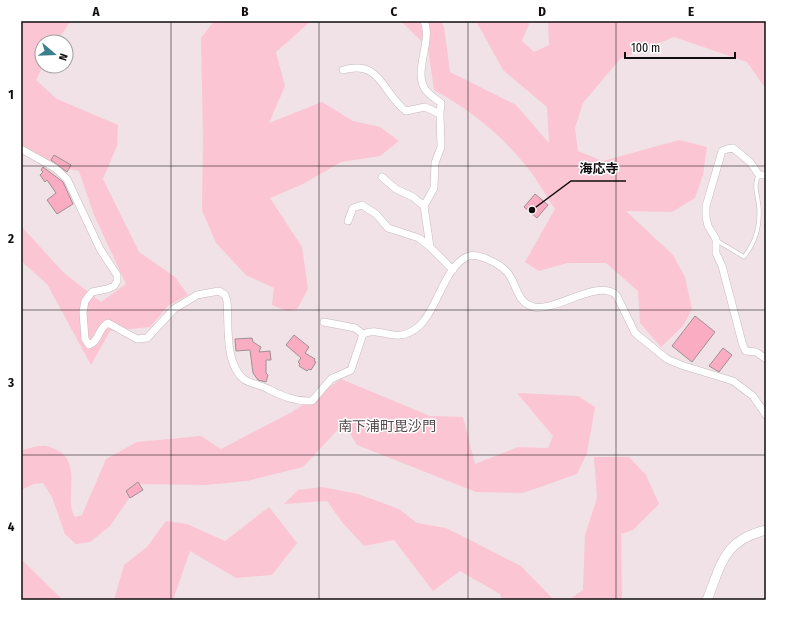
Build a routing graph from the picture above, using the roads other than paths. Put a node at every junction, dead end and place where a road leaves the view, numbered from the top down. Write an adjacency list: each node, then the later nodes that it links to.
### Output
1 (424, 21): 3 (street)
2 (342, 70): 3 (street)
3 (440, 114): 7 (street)
4 (21, 149): 13 (street)
5 (763, 175): 9 (lane); 9 (street)
6 (382, 177): 7 (street)
7 (424, 206): 10 (street)
8 (348, 221): 10 (street)
9 (716, 240): 14 (street)
10 (430, 247): 11 (street)
11 (453, 270): 13 (street); 15 (street)
12 (324, 322): 13 (street)
13 (363, 334)
14 (766, 359)
15 (766, 415)
16 (766, 530): 17 (street)
17 (707, 600)

